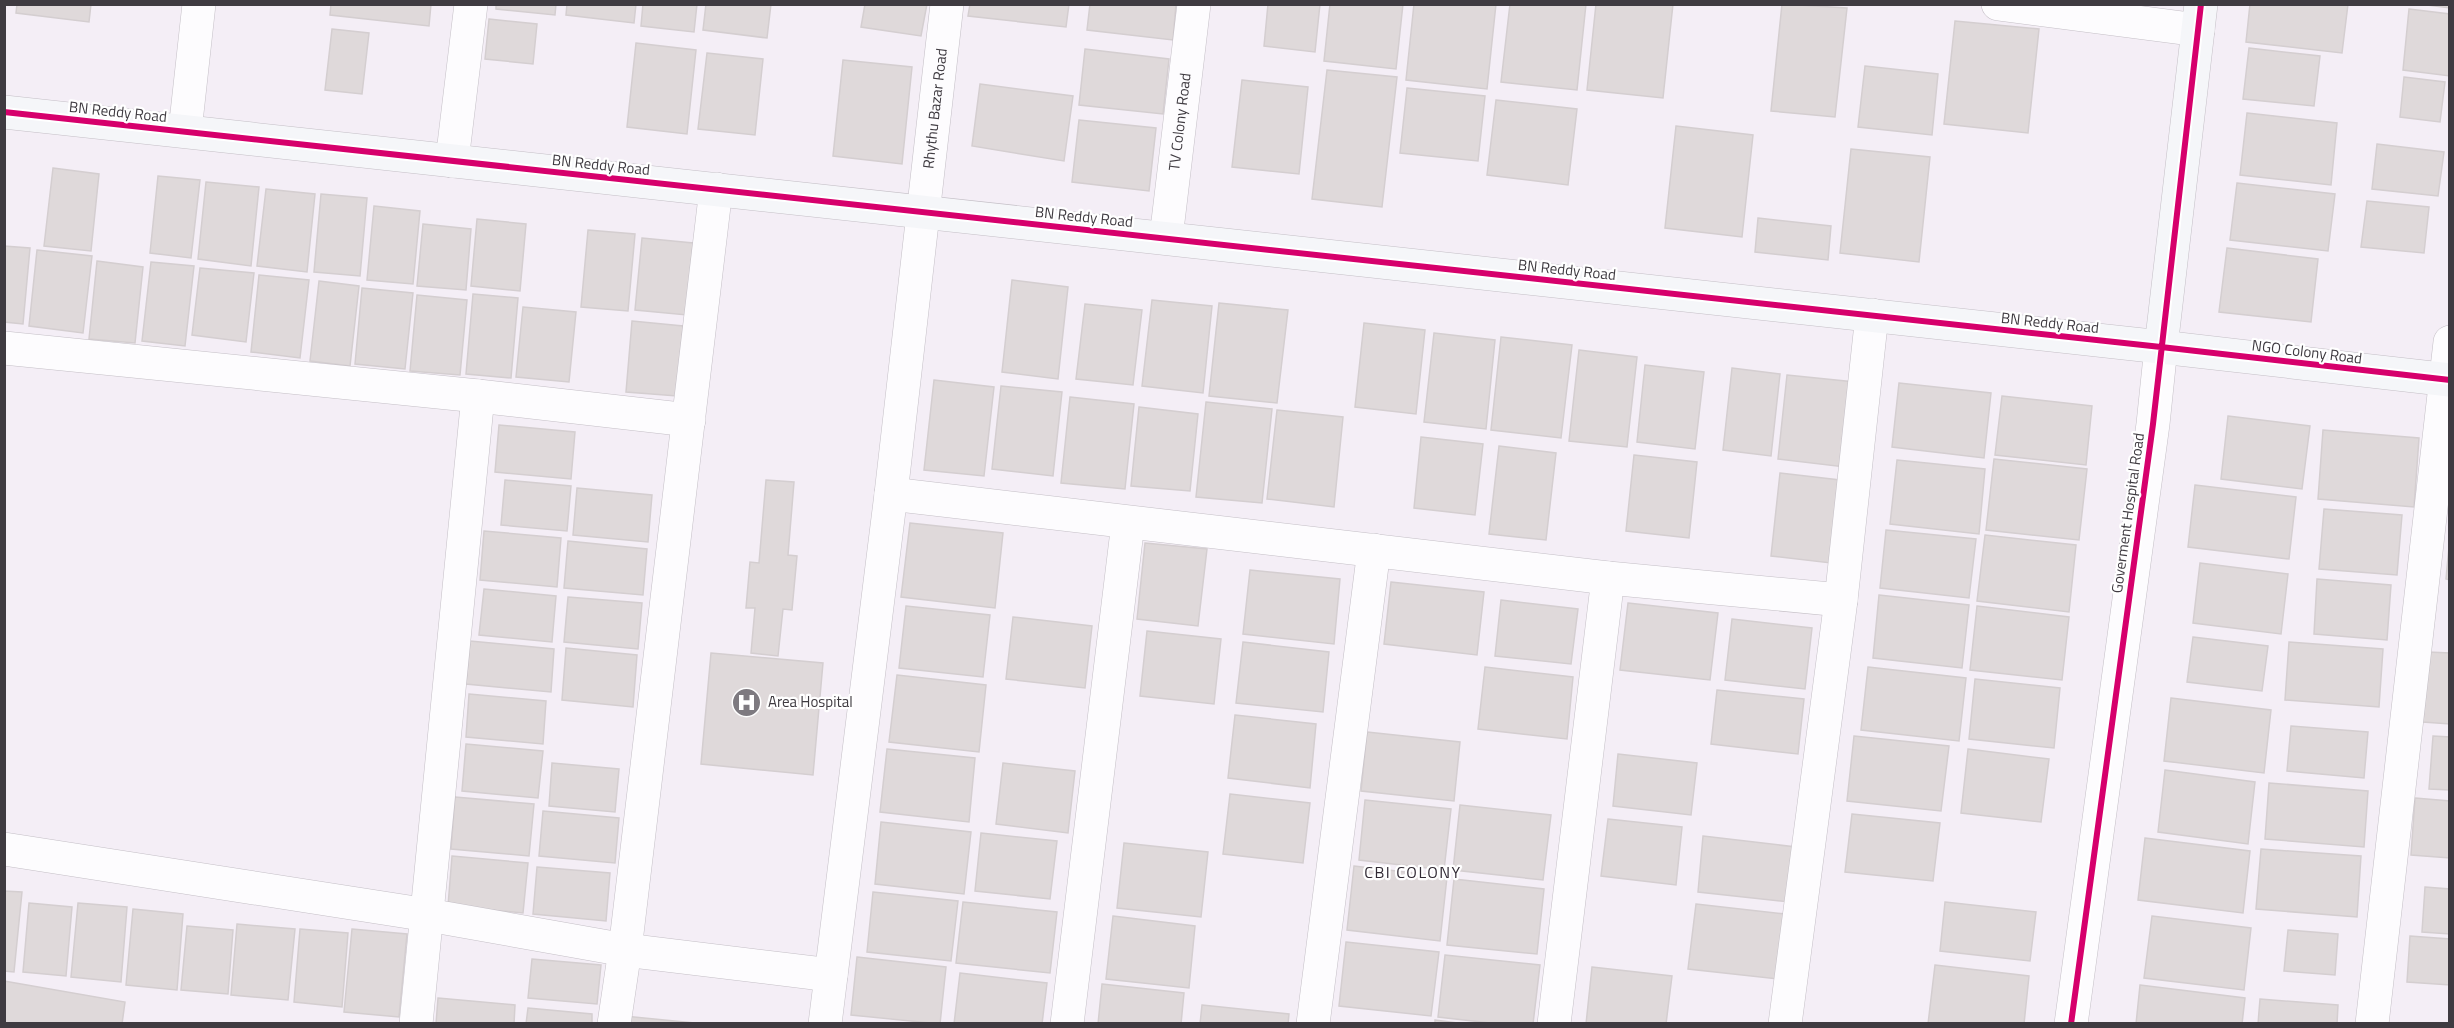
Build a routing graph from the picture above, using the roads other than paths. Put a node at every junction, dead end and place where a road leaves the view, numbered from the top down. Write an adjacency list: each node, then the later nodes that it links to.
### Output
1 (199, 4): 8 (street)
2 (471, 4): 9 (street)
3 (947, 4): 11 (street, Rhythu Bazar Road)
4 (1194, 4): 12 (street, TV Colony Road)
5 (1998, 4): 6 (street)
6 (2199, 17): 15 (street, Goverment Hospital Road)
7 (4, 112): 8 (street, BN Reddy Road)
8 (184, 131): 9 (street, BN Reddy Road)
9 (452, 161): 10 (street, BN Reddy Road)
10 (716, 189): 11 (street, BN Reddy Road); 19 (street)
11 (923, 212): 12 (street, BN Reddy Road); 20 (street, Rhythu Bazar Road)
12 (1166, 238): 13 (street, BN Reddy Road)
13 (1872, 315): 15 (street, BN Reddy Road); 24 (street)
14 (2450, 342): 17 (street)
15 (2161, 347): 17 (street, NGO Colony Road); 36 (street, Goverment Hospital Road)
16 (4, 348): 18 (street)
17 (2448, 380): 37 (street)
18 (478, 396): 19 (street); 26 (street)
19 (688, 420): 27 (street)
20 (891, 494): 21 (street); 28 (street, Rhythu Bazar Road)
21 (1128, 523): 22 (street); 32 (street)
22 (1374, 550): 23 (street); 33 (street)
23 (1608, 578): 24 (street); 34 (street)
24 (1841, 600): 35 (street)
25 (4, 849): 26 (street)
26 (428, 915): 27 (street); 29 (street)
27 (625, 950): 28 (street); 30 (street)
28 (831, 975): 31 (street, Rhythu Bazar Road)
29 (416, 1023)
30 (614, 1023)
31 (825, 1023)
32 (1067, 1023)
33 (1313, 1023)
34 (1554, 1023)
35 (1785, 1023)
36 (2071, 1023)
37 (2372, 1023)

